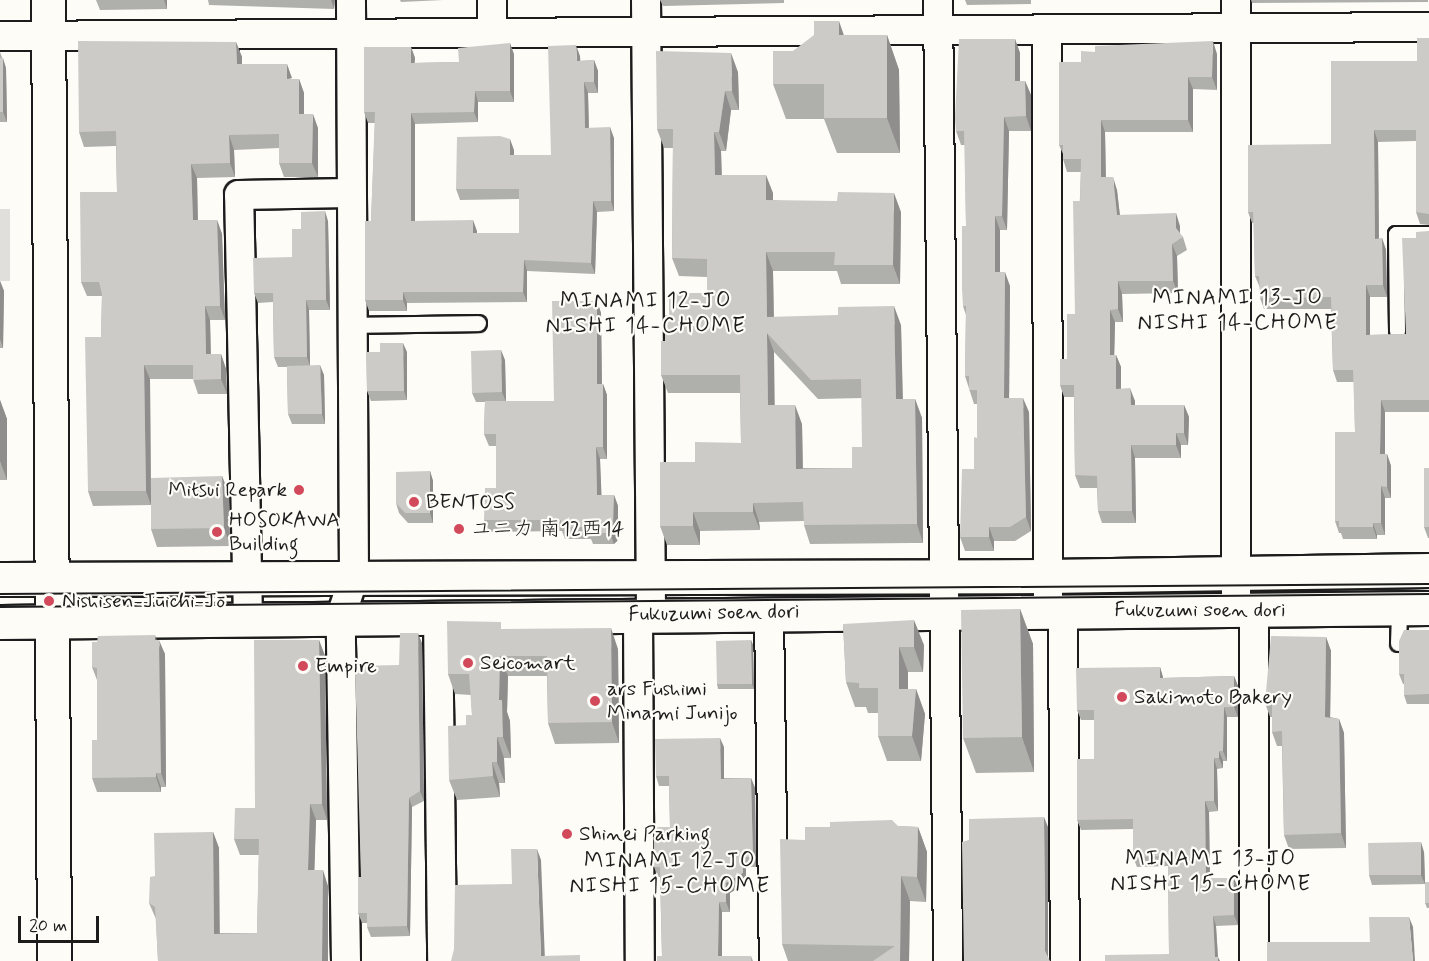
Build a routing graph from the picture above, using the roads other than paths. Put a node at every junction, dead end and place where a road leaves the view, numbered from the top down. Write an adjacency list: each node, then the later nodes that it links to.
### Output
1 (48, 0): 14 (street)
2 (351, 0): 12 (street)
3 (492, 0): 13 (street)
4 (646, 0): 11 (street)
5 (938, 0): 10 (street)
6 (1236, 0): 8 (street)
7 (1429, 27): 8 (street)
8 (1236, 29): 9 (street); 22 (street)
9 (1047, 30): 10 (street); 24 (street)
10 (938, 31): 11 (street); 23 (street)
11 (647, 33): 13 (street); 26 (street)
12 (351, 34): 13 (street); 14 (street); 16 (street)
13 (492, 34)
14 (49, 35): 15 (street); 27 (street)
15 (0, 36)
16 (350, 193): 19 (street); 28 (street)
17 (1429, 234): 20 (lane)
18 (478, 323): 19 (lane)
19 (352, 325): 25 (street)
20 (1397, 331)
21 (1429, 570): 22 (street, Fukuzumi soen dori)
22 (1236, 571): 24 (street, Fukuzumi soen dori); 33 (street)
23 (945, 575): 24 (street, Fukuzumi soen dori); 26 (street, Fukuzumi soen dori); 31 (street)
24 (1047, 576): 32 (street)
25 (354, 577): 26 (street, Fukuzumi soen dori); 28 (street, Fukuzumi soen dori); 36 (street)
26 (650, 577): 35 (street)
27 (52, 578): 28 (street, Fukuzumi soen dori); 29 (street, Fukuzumi soen dori); 40 (street)
28 (248, 578): 38 (street)
29 (0, 579)
30 (1414, 608): 33 (street, Fukuzumi soen dori); 41 (lane)
31 (945, 610): 32 (street, Fukuzumi soen dori); 34 (street, Fukuzumi soen dori); 47 (street)
32 (1055, 610): 33 (street, Fukuzumi soen dori); 48 (street)
33 (1245, 610): 49 (street)
34 (770, 613): 35 (street, Fukuzumi soen dori); 46 (street)
35 (644, 614): 37 (street, Fukuzumi soen dori); 45 (street)
36 (341, 616): 37 (street, Fukuzumi soen dori); 38 (street, Fukuzumi soen dori); 43 (street)
37 (438, 616): 44 (street)
38 (248, 619): 40 (street, Fukuzumi soen dori)
39 (0, 622): 40 (street, Fukuzumi soen dori)
40 (52, 622): 42 (street)
41 (1398, 643)
42 (54, 961)
43 (346, 961)
44 (442, 961)
45 (640, 961)
46 (774, 961)
47 (948, 961)
48 (1065, 961)
49 (1254, 961)

